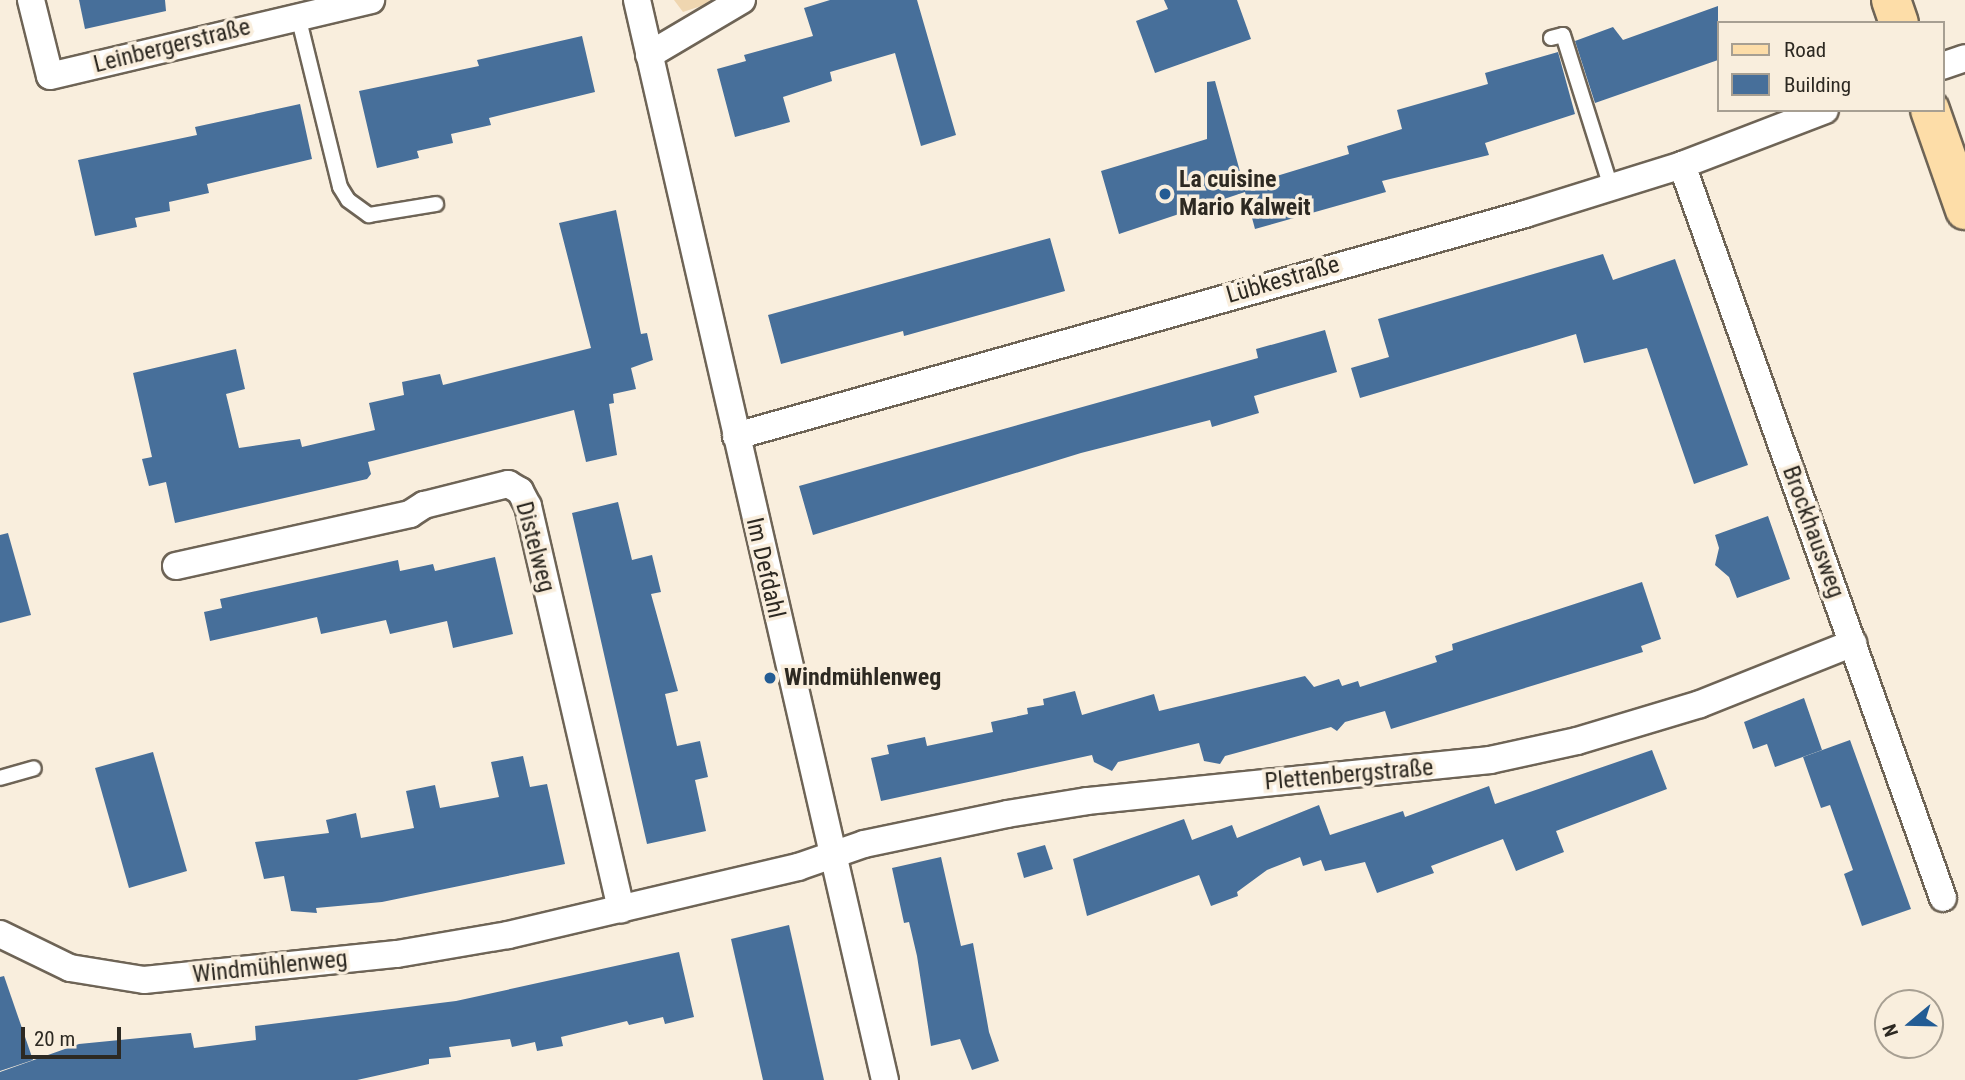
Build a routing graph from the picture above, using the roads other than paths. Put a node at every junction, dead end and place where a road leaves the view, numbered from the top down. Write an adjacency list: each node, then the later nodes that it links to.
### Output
1 (31, 0): 6 (street, Leinbergerstraße)
2 (371, 0): 6 (street, Leinbergerstraße)
3 (638, 0): 9 (street, Im Defdahl)
4 (742, 0): 9 (street)
5 (1891, 0): 7 (main road)
6 (298, 16): 16 (lane)
7 (1898, 21)
8 (1551, 38): 15 (lane)
9 (649, 55): 18 (street, Im Defdahl)
10 (1965, 58): 11 (street)
11 (1944, 65)
12 (1820, 112): 14 (street, Lübkestraße)
13 (1931, 112): 17 (main road)
14 (1682, 165): 15 (street, Lübkestraße); 20 (street, Brockhausweg)
15 (1611, 187): 18 (street, Lübkestraße)
16 (436, 204)
17 (1965, 210)
18 (736, 436): 23 (street, Im Defdahl)
19 (176, 566): 25 (street, Distelweg)
20 (1853, 643): 23 (street, Plettenbergstraße); 24 (street, Brockhausweg)
21 (34, 768): 22 (lane)
22 (0, 778)
23 (832, 855): 25 (street, Windmühlenweg); 27 (street, Im Defdahl)
24 (1943, 898)
25 (621, 909): 26 (street, Windmühlenweg)
26 (0, 934)
27 (885, 1080)

